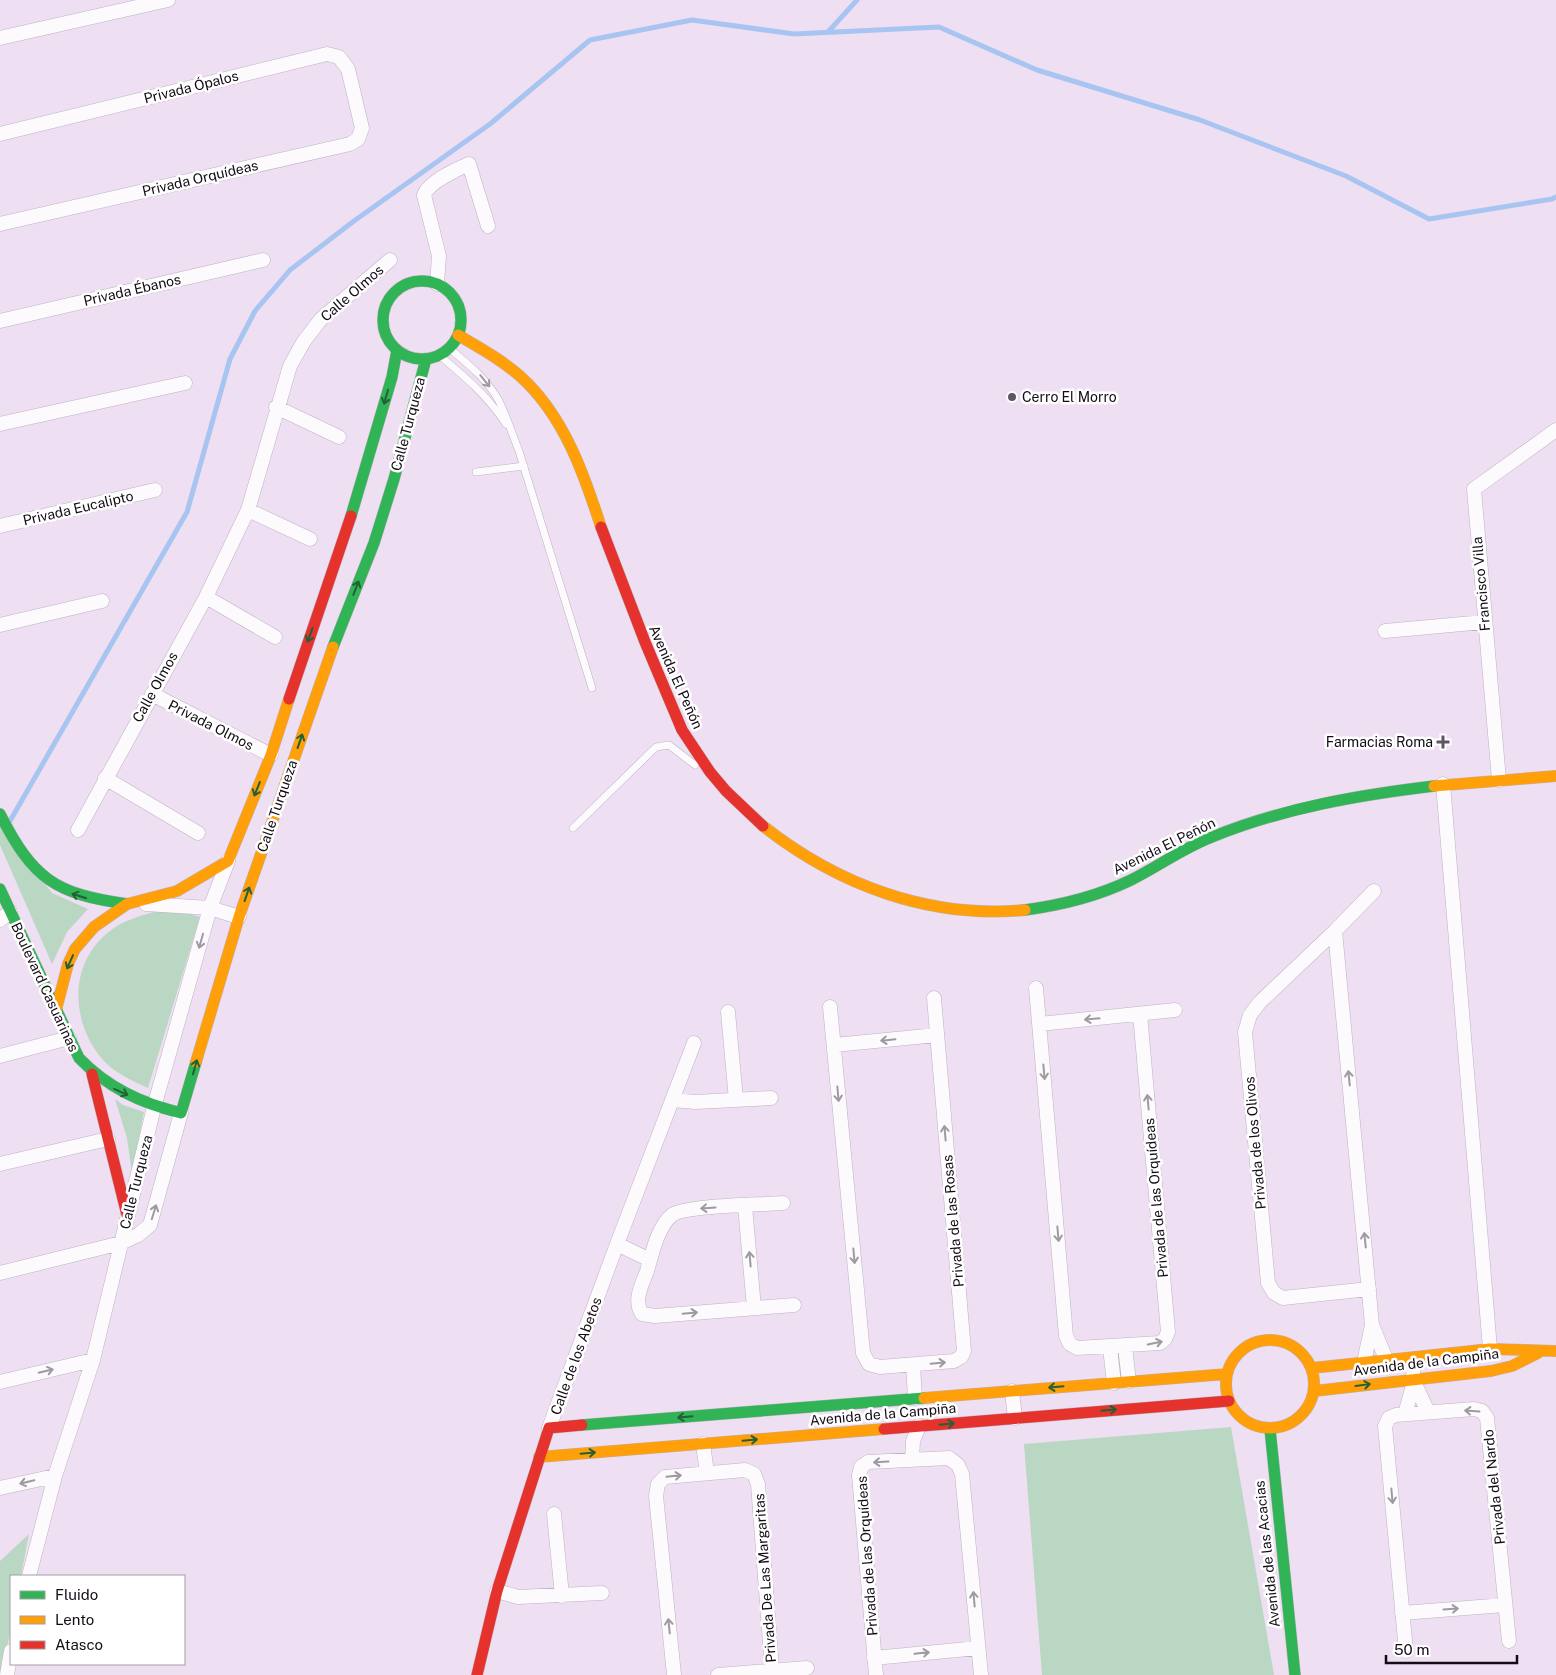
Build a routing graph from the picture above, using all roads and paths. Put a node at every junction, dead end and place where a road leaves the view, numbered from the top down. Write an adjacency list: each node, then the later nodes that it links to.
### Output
1 (168, 0): 2 (street)
2 (0, 38)
3 (354, 98): 4 (street, Privada Ópalos); 5 (street, Privada Orquídeas)
4 (0, 134)
5 (0, 224)
6 (488, 226): 9 (street)
7 (263, 260): 10 (street, Privada Ébanos)
8 (390, 260): 17 (street, Calle Olmos)
9 (437, 284): 11 (street); 13 (street)
10 (0, 321)
11 (458, 335): 12 (street); 40 (street, Avenida El Peñón)
12 (449, 348): 14 (street); 19 (lane, one-way to 19)
13 (397, 350): 15 (street); 36 (street, Calle Turqueza, one-way to 36)
14 (439, 355): 15 (street); 19 (lane)
15 (426, 359): 52 (street, Calle Turqueza, one-way to 15)
16 (185, 383): 18 (street)
17 (276, 408): 21 (street); 25 (street, Calle Olmos)
18 (0, 424)
19 (510, 430): 22 (lane)
20 (1556, 430): 30 (street, Francisco Villa)
21 (339, 437)
22 (524, 466): 23 (lane); 34 (lane)
23 (476, 472)
24 (155, 490): 26 (street, Privada Eucalipto)
25 (248, 510): 27 (street); 28 (street, Calle Olmos)
26 (0, 526)
27 (310, 539)
28 (206, 597): 33 (street); 35 (street, Calle Olmos)
29 (102, 601): 31 (street)
30 (1484, 622): 32 (street); 39 (street, Francisco Villa)
31 (0, 625)
32 (1385, 631)
33 (274, 636)
34 (592, 688)
35 (152, 694): 36 (street, Privada Olmos); 38 (street, Calle Olmos)
36 (271, 755): 46 (street, Calle Turqueza, one-way to 46)
37 (1556, 776): 39 (street, Avenida El Peñón)
38 (105, 778): 44 (street, Calle Olmos); 45 (street)
39 (1499, 780): 41 (street, Avenida El Peñón)
40 (717, 782): 41 (street, Avenida El Peñón); 43 (lane)
41 (1443, 784): 88 (street)
42 (0, 814): 49 (street, one-way to 42)
43 (573, 828)
44 (78, 830)
45 (198, 833)
46 (228, 861): 49 (street); 50 (street, Calle Turqueza)
47 (0, 889): 51 (street, Boulevard Casuarinas)
48 (1374, 890): 53 (street, Privada de los Olivos)
49 (127, 904): 50 (street); 57 (street, one-way to 57)
50 (210, 908): 52 (street); 71 (street, Calle Turqueza, one-way to 71)
51 (5, 916): 57 (street, Boulevard Casuarinas)
52 (239, 917): 72 (street, Calle Turqueza, one-way to 52)
53 (1335, 932): 82 (street, one-way to 53); 82 (street, Privada de los Olivos)
54 (1036, 988): 61 (street, Privada de las Orquídeas)
55 (934, 998): 62 (street, Privada de las Rosas)
56 (830, 1007): 65 (street, Privada de las Rosas)
57 (56, 1010): 63 (street, Boulevard Casuarinas)
58 (1175, 1010): 60 (street)
59 (728, 1012): 70 (street)
60 (1140, 1014): 61 (street, one-way to 61); 86 (street, Privada de las Orquídeas, one-way to 60)
61 (1040, 1024): 87 (street, Privada de las Orquídeas, one-way to 87)
62 (937, 1035): 65 (street, one-way to 65); 96 (street, Privada de las Rosas, one-way to 62)
63 (69, 1038): 66 (street); 67 (street, Boulevard Casuarinas)
64 (694, 1043): 69 (street, Calle de los Abetos)
65 (834, 1045): 96 (street, Privada de las Rosas, one-way to 96)
66 (0, 1056)
67 (92, 1074): 71 (street, Boulevard Casuarinas, one-way to 71); 73 (street)
68 (771, 1098): 70 (street)
69 (672, 1100): 70 (street); 79 (street, Calle de los Abetos)
70 (736, 1100)
71 (154, 1106): 72 (street, Boulevard Casuarinas); 77 (street, Calle Turqueza)
72 (181, 1113): 78 (street, Calle Turqueza, one-way to 72)
73 (108, 1139): 74 (street); 77 (street)
74 (0, 1164)
75 (783, 1203): 76 (street)
76 (745, 1206): 80 (street, one-way to 80); 84 (street, one-way to 76)
77 (127, 1215): 78 (street, Calle Turqueza)
78 (121, 1243): 81 (street); 93 (street, Calle Turqueza)
79 (616, 1244): 80 (street); 113 (street, Calle de los Abetos)
80 (650, 1260): 84 (street, one-way to 84)
81 (0, 1272)
82 (1370, 1289): 85 (street)
83 (794, 1305): 84 (street)
84 (754, 1308)
85 (1372, 1325): 94 (street); 95 (street)
86 (1125, 1347): 87 (street, Privada de las Orquídeas); 101 (street)
87 (1110, 1348): 103 (street)
88 (1490, 1349): 90 (street, Avenida de la Campiña); 91 (street, Avenida de la Campiña)
89 (1556, 1351): 91 (street, Avenida de la Campiña)
90 (1458, 1352): 92 (street, Avenida de la Campiña); 99 (street)
91 (1538, 1353): 99 (street, Avenida de la Campiña)
92 (1412, 1357): 94 (street, Avenida de la Campiña); 100 (street)
93 (93, 1360): 102 (street, one-way to 93); 119 (street, Calle Turqueza)
94 (1386, 1360): 95 (street, Avenida de la Campiña)
95 (1364, 1362): 97 (street, Avenida de la Campiña)
96 (913, 1365): 106 (street)
97 (1312, 1368): 98 (street); 105 (street)
98 (1227, 1374): 101 (street, Avenida de la Campiña); 107 (street)
99 (1460, 1374): 100 (street, Avenida de la Campiña)
100 (1414, 1380): 105 (street, Avenida de la Campiña, one-way to 100); 108 (street); 109 (street)
101 (1129, 1381): 103 (street, Avenida de la Campiña)
102 (0, 1382)
103 (1114, 1383): 104 (street, Avenida de la Campiña, one-way to 104)
104 (1012, 1391): 106 (street, Avenida de la Campiña); 110 (street)
105 (1314, 1391): 114 (street)
106 (915, 1398): 113 (street, Avenida de la Campiña, one-way to 113)
107 (1229, 1401): 110 (street, Avenida de la Campiña, one-way to 107); 114 (street)
108 (1427, 1409): 109 (street, Privada del Nardo); 126 (street, Privada del Nardo, one-way to 108)
109 (1406, 1414): 127 (street, Privada del Nardo, one-way to 127)
110 (1015, 1418): 111 (street, Avenida de la Campiña, one-way to 110)
111 (918, 1426): 112 (street, Avenida de la Campiña); 117 (street)
112 (902, 1427): 115 (street, Avenida de la Campiña, one-way to 112); 117 (street)
113 (550, 1428): 116 (street, Calle de los Abetos)
114 (1270, 1429): 141 (street, Avenida de las Acacias)
115 (703, 1444): 116 (street, Avenida de la Campiña, one-way to 115); 118 (street)
116 (540, 1457): 123 (street, Calle de los Abetos)
117 (908, 1460): 129 (street, Privada de las Orquídeas, one-way to 117); 132 (street, Privada de las Orquídeas, one-way to 132)
118 (707, 1473): 134 (street, Privada De Las Margaritas); 137 (street, Privada De Las Margaritas, one-way to 118)
119 (55, 1476): 120 (street, one-way to 120); 122 (street, Calle Turqueza)
120 (0, 1488)
121 (554, 1514): 125 (street)
122 (29, 1575)
123 (497, 1591): 125 (street); 136 (street, Calle de los Abetos)
124 (602, 1593): 125 (street)
125 (562, 1596)
126 (1505, 1605): 127 (street, one-way to 126); 128 (street, Privada del Nardo)
127 (1402, 1613): 130 (street, Privada del Nardo)
128 (1509, 1641)
129 (978, 1648): 132 (street, one-way to 129); 140 (street, Privada de las Orquídeas)
130 (1406, 1651)
131 (10, 1657): 135 (street)
132 (874, 1658): 139 (street, Privada de las Orquídeas)
133 (807, 1668): 134 (street, Privada De Las Margaritas)
134 (772, 1670): 138 (street, Privada De Las Margaritas)
135 (7, 1675)
136 (477, 1675)
137 (674, 1675)
138 (718, 1675)
139 (876, 1675)
140 (981, 1675)
141 (1295, 1675)

